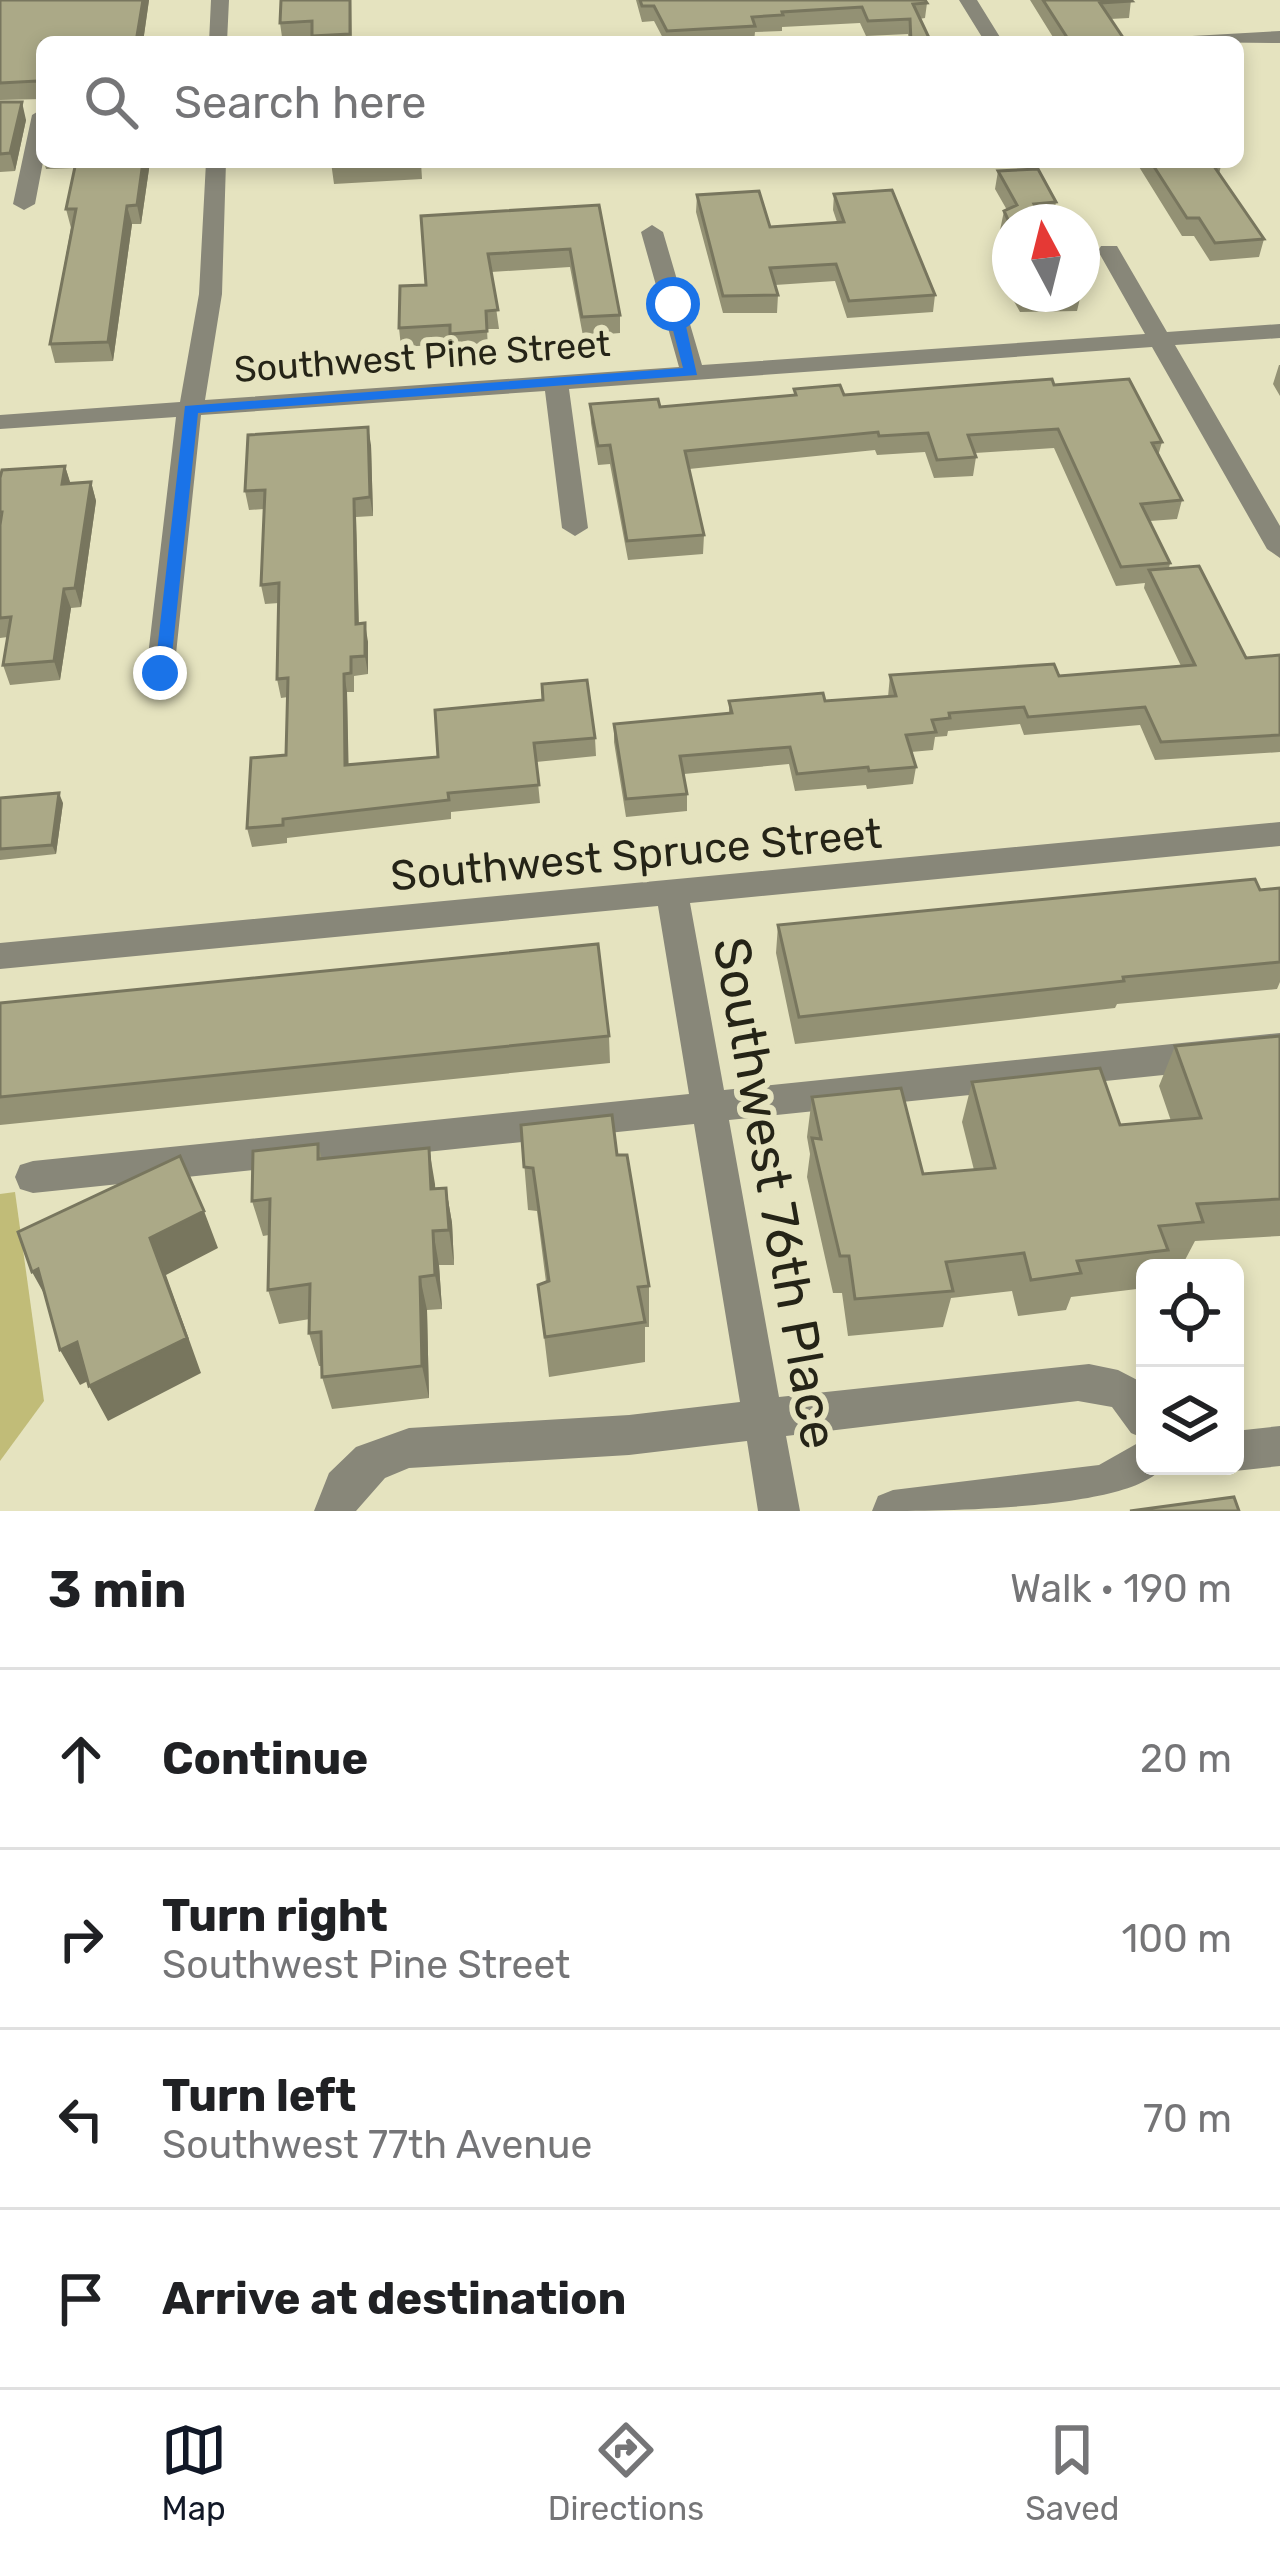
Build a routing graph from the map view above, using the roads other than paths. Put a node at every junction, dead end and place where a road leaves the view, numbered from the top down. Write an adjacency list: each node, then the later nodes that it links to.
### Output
1 (220, 0): 3 (street)
2 (968, 0): 4 (street)
3 (218, 36)
4 (990, 36)
5 (1280, 37): 6 (street)
6 (1244, 39)
7 (35, 111): 9 (street)
8 (216, 168): 16 (street)
9 (24, 204)
10 (652, 232): 14 (street)
11 (1109, 251): 13 (street)
12 (1280, 332): 13 (street, Southwest Pine Street)
13 (1163, 340): 14 (street, Southwest Pine Street); 19 (street)
14 (692, 372): 15 (street, Southwest Pine Street)
15 (556, 382): 16 (street, Southwest Pine Street); 18 (street)
16 (190, 409): 17 (street, Southwest Pine Street); 20 (street)
17 (0, 422)
18 (575, 528)
19 (1280, 549)
20 (160, 673)
21 (1280, 834): 22 (street, Southwest Spruce Street)
22 (672, 892): 23 (street, Southwest Spruce Street); 25 (street, Southwest 76th Place)
23 (0, 956)
24 (1280, 1048): 25 (street)
25 (710, 1109): 26 (street); 28 (street, Southwest 76th Place)
26 (33, 1178)
27 (1136, 1402): 28 (street)
28 (763, 1419): 32 (street); 33 (street, Southwest 76th Place)
29 (1280, 1446): 30 (street)
30 (1244, 1450)
31 (1136, 1468): 34 (street)
32 (335, 1511)
33 (779, 1511)
34 (893, 1511)

